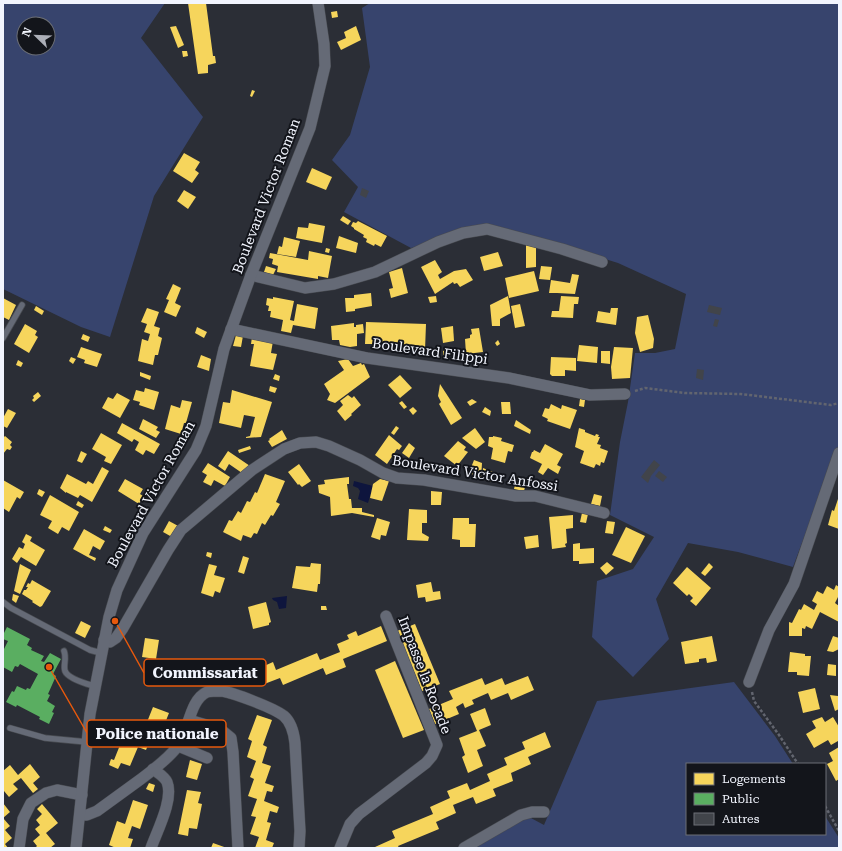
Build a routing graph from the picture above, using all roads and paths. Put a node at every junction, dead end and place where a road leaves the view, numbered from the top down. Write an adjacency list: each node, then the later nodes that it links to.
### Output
1 (318, 3): 3 (street, Boulevard Victor Roman)
2 (602, 262): 3 (street)
3 (250, 275): 5 (street, Boulevard Victor Roman)
4 (22, 304): 6 (lane)
5 (231, 329): 7 (street, Boulevard Filippi); 13 (street, Boulevard Victor Roman)
6 (3, 338)
7 (625, 394): 8 (path)
8 (839, 403)
9 (839, 453): 16 (street)
10 (604, 513): 13 (street, Boulevard Victor Anfossi)
11 (3, 602): 15 (lane)
12 (386, 616): 35 (street, Impasse la Rocade)
13 (104, 640): 15 (street, Boulevard Victor Roman)
14 (64, 652): 17 (lane)
15 (101, 653): 17 (street, Boulevard Victor Roman)
16 (749, 682): 23 (path)
17 (94, 686): 20 (street, Boulevard Victor Roman)
18 (189, 720): 21 (street); 33 (street); 34 (street)
19 (10, 728): 20 (lane)
20 (87, 742): 25 (street, Boulevard Victor Roman)
21 (178, 746): 22 (street); 24 (street)
22 (207, 758)
23 (797, 763)
24 (153, 769): 28 (street); 32 (street)
25 (82, 794): 28 (street, Boulevard Victor Roman); 30 (street)
26 (826, 808): 29 (path)
27 (544, 812): 36 (street)
28 (80, 815): 31 (street, Boulevard Victor Roman)
29 (839, 831)
30 (19, 848)
31 (76, 848)
32 (151, 848)
33 (238, 848)
34 (299, 848)
35 (340, 848)
36 (464, 848)

